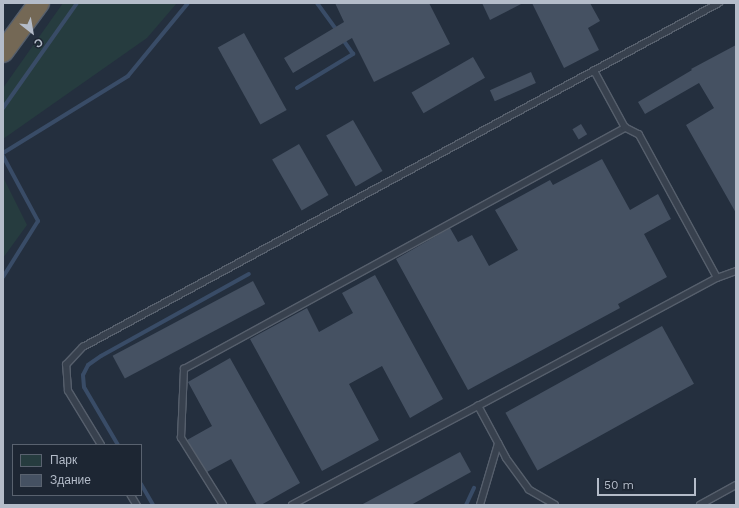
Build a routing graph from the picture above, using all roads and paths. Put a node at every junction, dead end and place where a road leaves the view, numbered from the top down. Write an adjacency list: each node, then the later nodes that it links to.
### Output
1 (39, 3): 3 (highway)
2 (719, 3): 4 (lane)
3 (3, 52)
4 (594, 70): 5 (lane); 9 (lane)
5 (625, 128): 7 (lane); 14 (lane)
6 (736, 271): 7 (lane)
7 (717, 278): 8 (lane)
8 (478, 406): 10 (lane); 15 (lane)
9 (100, 444)
10 (498, 444): 16 (lane); 17 (lane)
11 (736, 485): 18 (lane)
12 (132, 496): 13 (lane)
13 (137, 505)
14 (223, 505)
15 (292, 505)
16 (480, 505)
17 (555, 505)
18 (700, 505)

